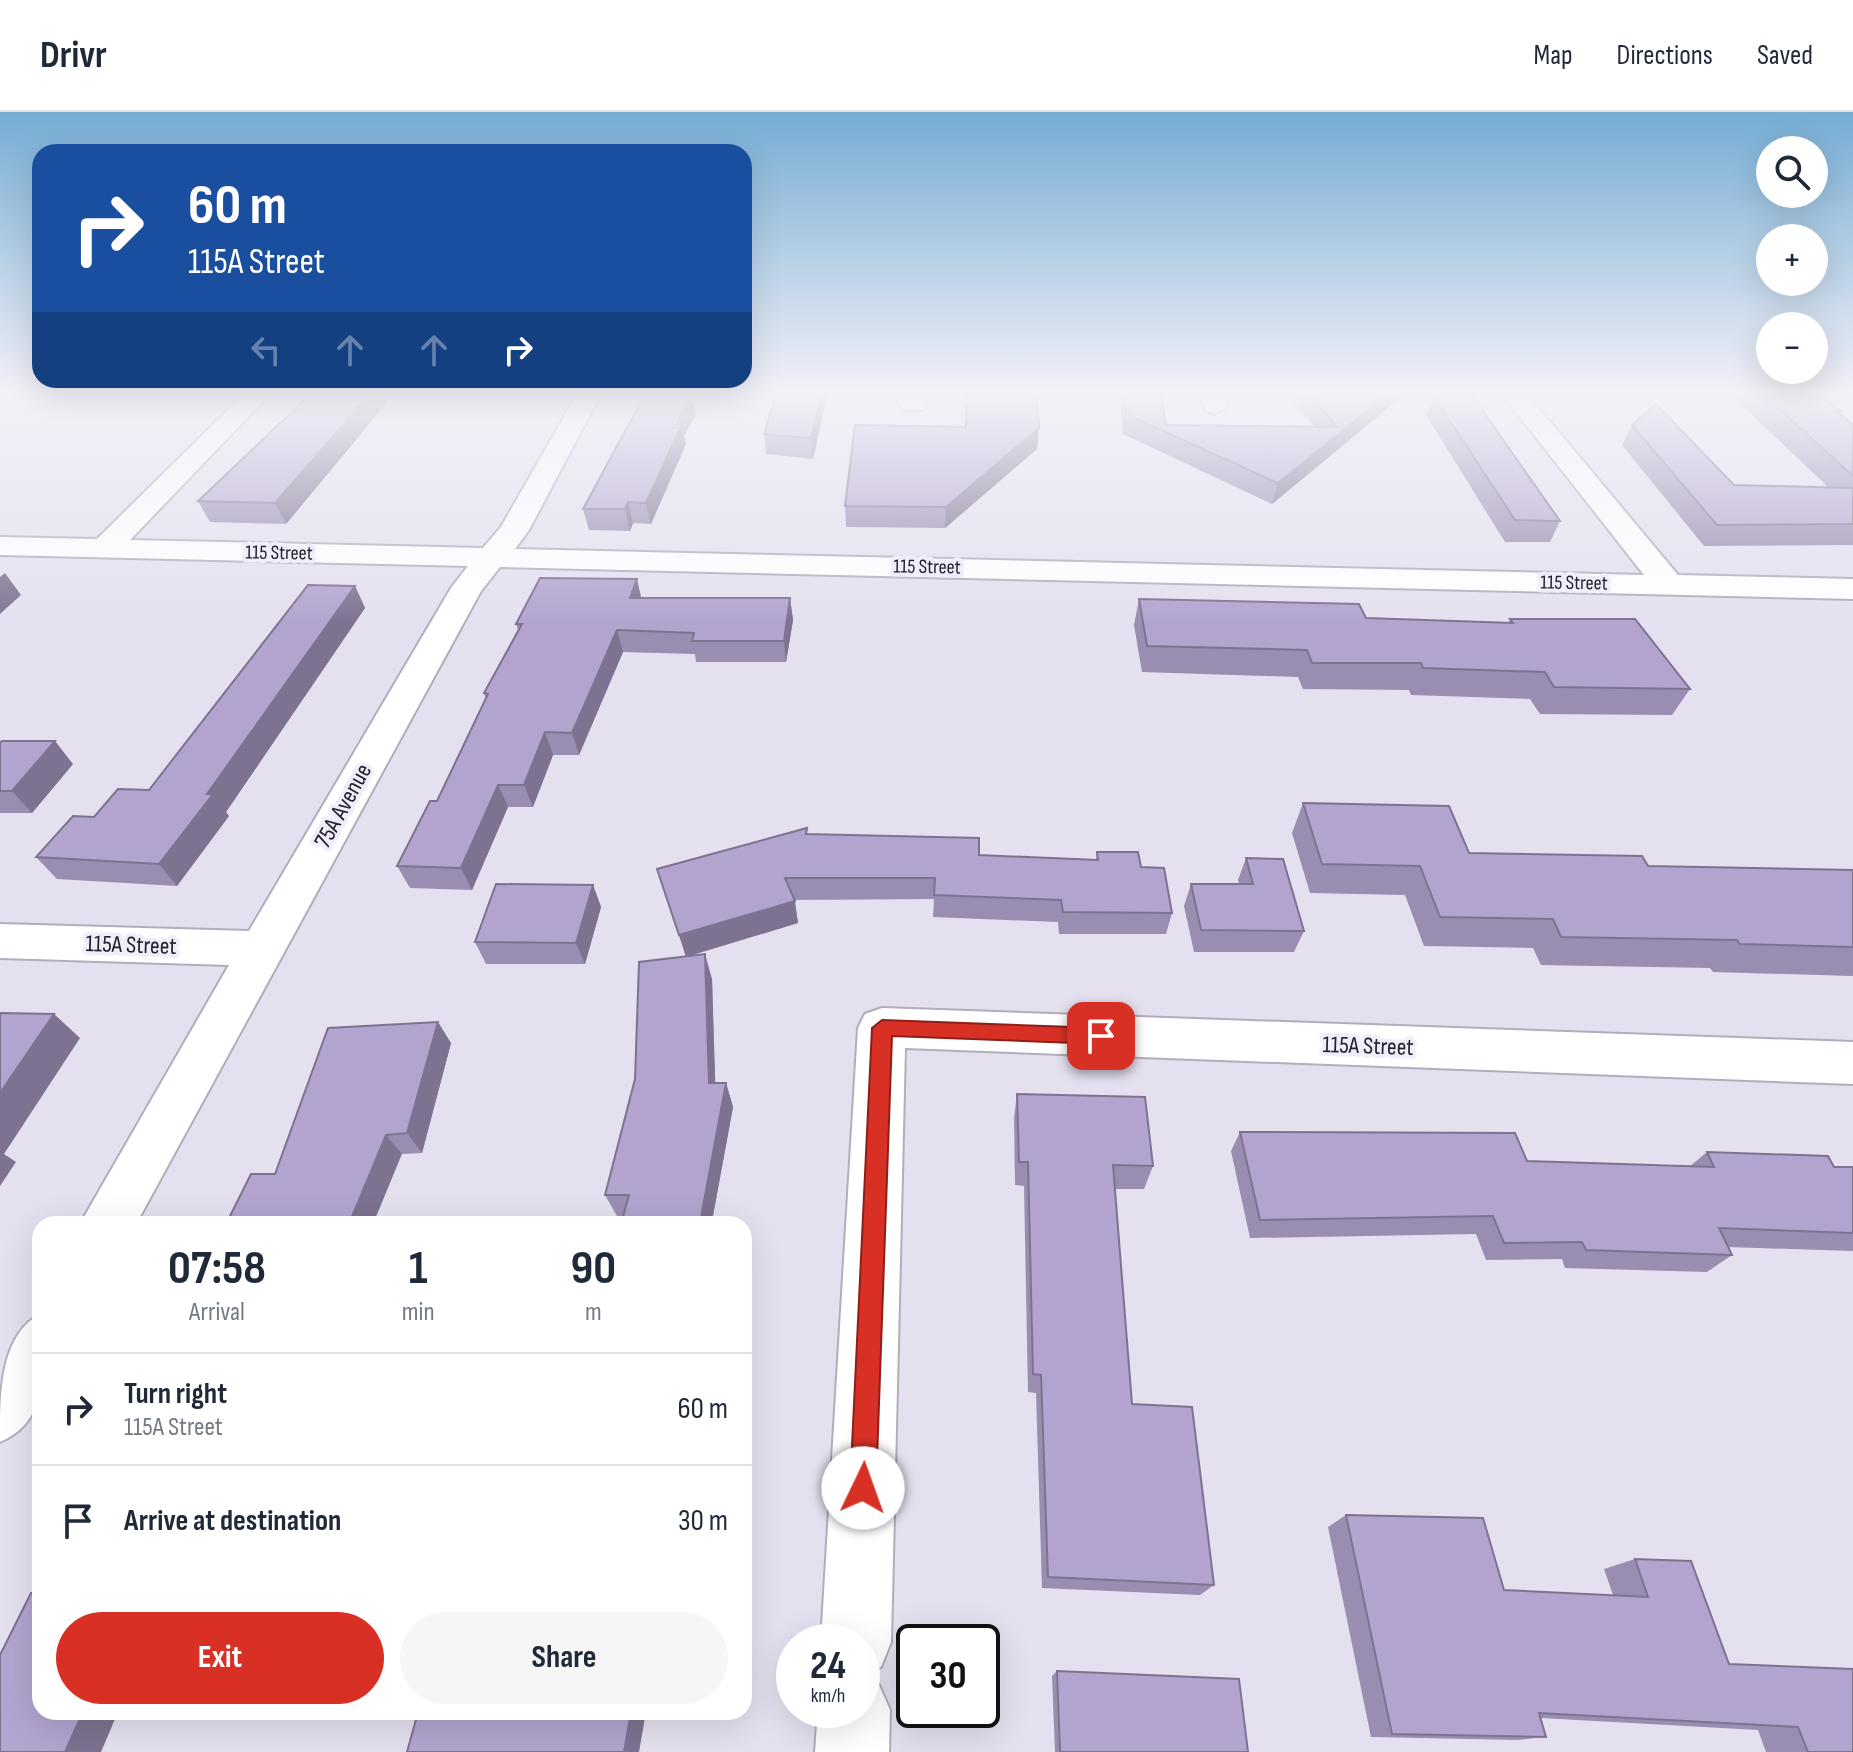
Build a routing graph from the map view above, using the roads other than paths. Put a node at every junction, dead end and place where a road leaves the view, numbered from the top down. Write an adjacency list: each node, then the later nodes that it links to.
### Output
1 (182, 471): 5 (street)
2 (547, 471): 6 (street, 75A Avenue)
3 (1576, 471): 7 (street)
4 (0, 546): 5 (street, 115 Street)
5 (105, 548): 6 (street, 115 Street)
6 (491, 558): 7 (street, 115 Street); 10 (street, 75A Avenue)
7 (1669, 585): 8 (street, 115 Street)
8 (1853, 589)
9 (0, 941): 10 (street, 115A Street)
10 (263, 949): 12 (street, 75A Avenue)
11 (1853, 1063): 15 (street, 115A Street)
12 (112, 1216)
13 (32, 1357): 14 (street)
14 (0, 1411)
15 (857, 1624)
16 (853, 1728): 17 (street)
17 (852, 1752)

